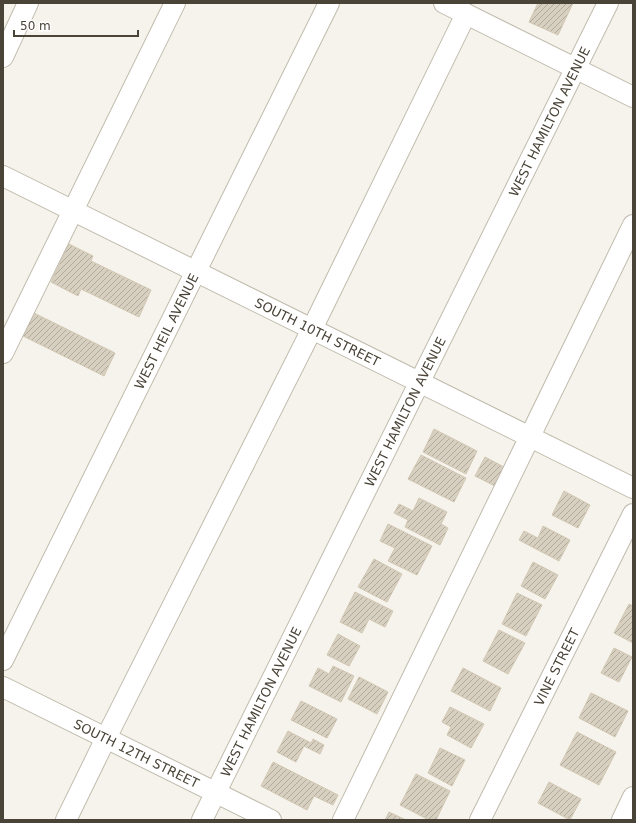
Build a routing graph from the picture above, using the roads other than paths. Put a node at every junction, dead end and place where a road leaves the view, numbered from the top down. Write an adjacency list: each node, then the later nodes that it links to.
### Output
1 (28, 3): 7 (street)
2 (175, 3): 11 (street)
3 (328, 3): 13 (street, WEST HEIL AVENUE)
4 (444, 3): 6 (street)
5 (608, 3): 8 (street, WEST HAMILTON AVENUE)
6 (466, 14): 8 (street); 14 (street)
7 (3, 57)
8 (576, 69): 9 (street); 16 (street, WEST HAMILTON AVENUE)
9 (633, 97)
10 (3, 176): 11 (street, SOUTH 10TH STREET)
11 (73, 211): 13 (street, SOUTH 10TH STREET); 15 (street)
12 (633, 225): 17 (street)
13 (195, 271): 14 (street, SOUTH 10TH STREET); 20 (street, WEST HEIL AVENUE)
14 (312, 329): 16 (street, SOUTH 10TH STREET); 22 (street)
15 (3, 353)
16 (420, 382): 17 (street, SOUTH 10TH STREET); 23 (street, WEST HAMILTON AVENUE)
17 (530, 437): 18 (street, SOUTH 10TH STREET); 28 (street)
18 (633, 488)
19 (633, 514): 29 (street, VINE STREET)
20 (3, 660)
21 (3, 687): 22 (street, SOUTH 12TH STREET)
22 (106, 738): 23 (street, SOUTH 12TH STREET); 25 (street)
23 (215, 793): 26 (street, WEST HAMILTON AVENUE); 27 (street, SOUTH 12TH STREET)
24 (633, 797): 30 (street)
25 (66, 820)
26 (202, 820)
27 (271, 820)
28 (343, 820)
29 (480, 820)
30 (622, 820)

